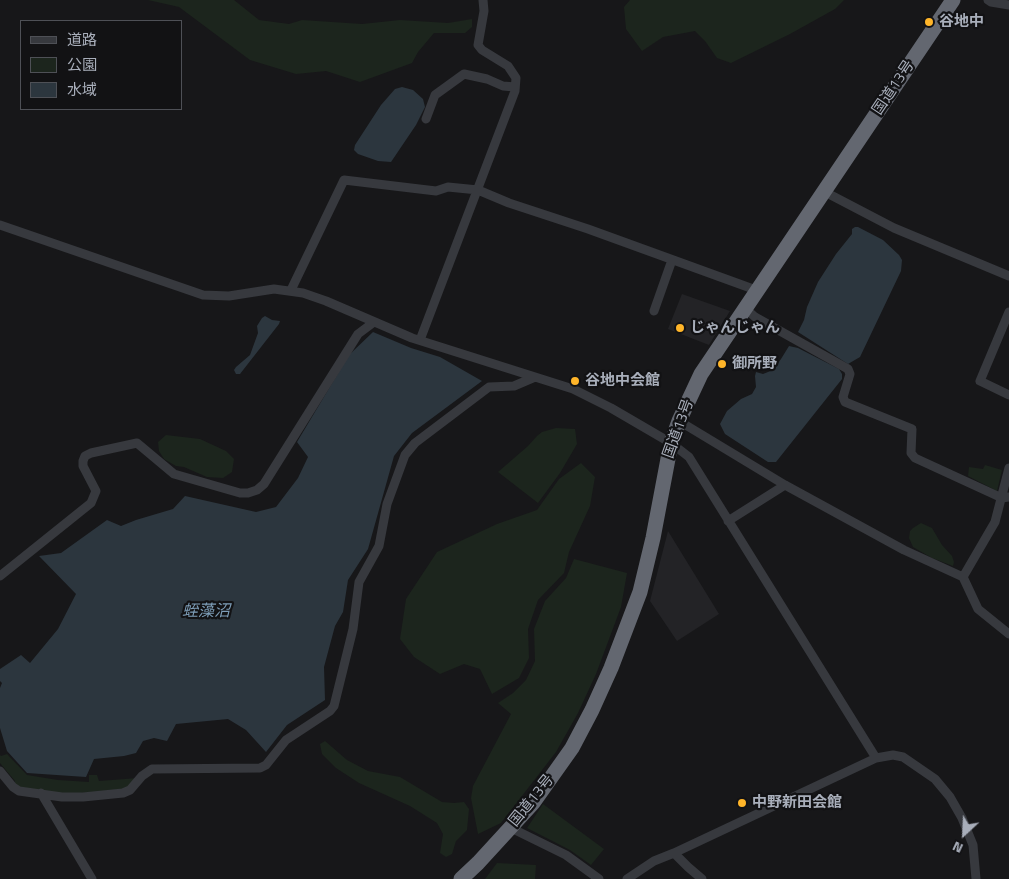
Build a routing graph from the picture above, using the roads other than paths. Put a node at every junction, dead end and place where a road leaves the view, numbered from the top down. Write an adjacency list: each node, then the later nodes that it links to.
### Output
1 (483, 0): 5 (street)
2 (953, 0): 8 (highway, 国道13号)
3 (988, 0): 4 (street)
4 (1009, 5)
5 (515, 87): 6 (street); 7 (street)
6 (426, 119)
7 (478, 190): 10 (street); 12 (street); 18 (street)
8 (825, 192): 11 (street); 13 (highway, 国道13号)
9 (0, 225): 12 (street)
10 (672, 260): 13 (street); 15 (street)
11 (1009, 276)
12 (291, 290): 17 (street)
13 (756, 290): 14 (highway, 国道13号)
14 (745, 308): 21 (highway, 国道13号); 25 (street)
15 (654, 311)
16 (1009, 312): 20 (street)
17 (374, 322): 18 (street); 27 (street)
18 (420, 340): 19 (street)
19 (535, 377): 22 (street); 32 (street)
20 (1009, 395)
21 (679, 421): 22 (highway, 国道13号); 24 (street)
22 (671, 443): 26 (street); 33 (highway, 国道13号)
23 (1009, 468): 25 (street)
24 (785, 485): 26 (street); 28 (street)
25 (1005, 497): 28 (street)
26 (728, 521): 30 (street)
27 (0, 576)
28 (963, 577): 29 (street)
29 (1009, 634)
30 (876, 758): 34 (street); 40 (street)
31 (0, 771): 32 (street)
32 (41, 793): 35 (street)
33 (512, 828): 36 (highway, 国道13号); 37 (street)
34 (674, 853): 38 (street); 39 (street)
35 (92, 879)
36 (461, 879)
37 (599, 879)
38 (627, 879)
39 (702, 879)
40 (976, 879)

